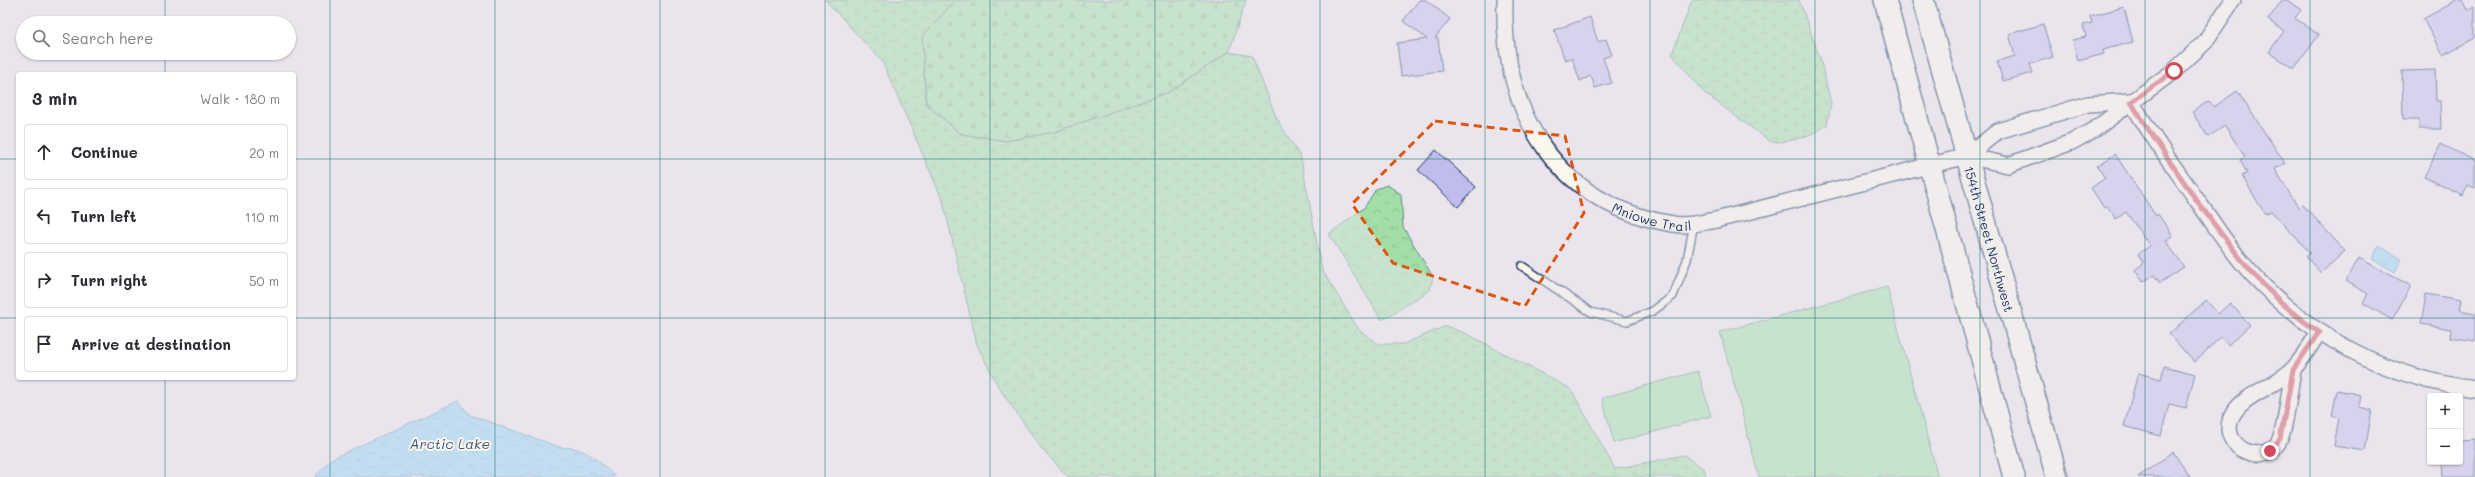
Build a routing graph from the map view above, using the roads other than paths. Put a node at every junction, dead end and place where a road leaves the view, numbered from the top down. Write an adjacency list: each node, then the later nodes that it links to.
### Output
1 (1505, 0): 8 (street, Mniowe Trail)
2 (1885, 0): 7 (street)
3 (1923, 0): 6 (street, 154th Street Northwest)
4 (2233, 0): 5 (street)
5 (2131, 102): 6 (street); 6 (street); 10 (street)
6 (1967, 156): 7 (street, Mniowe Trail); 14 (street, 154th Street Northwest)
7 (1931, 165): 8 (street, Mniowe Trail); 13 (street)
8 (1694, 223): 9 (lane)
9 (1522, 266)
10 (2319, 332): 11 (street); 12 (street)
11 (2293, 370): 11 (street)
12 (2475, 389)
13 (2014, 477)
14 (2057, 477)

